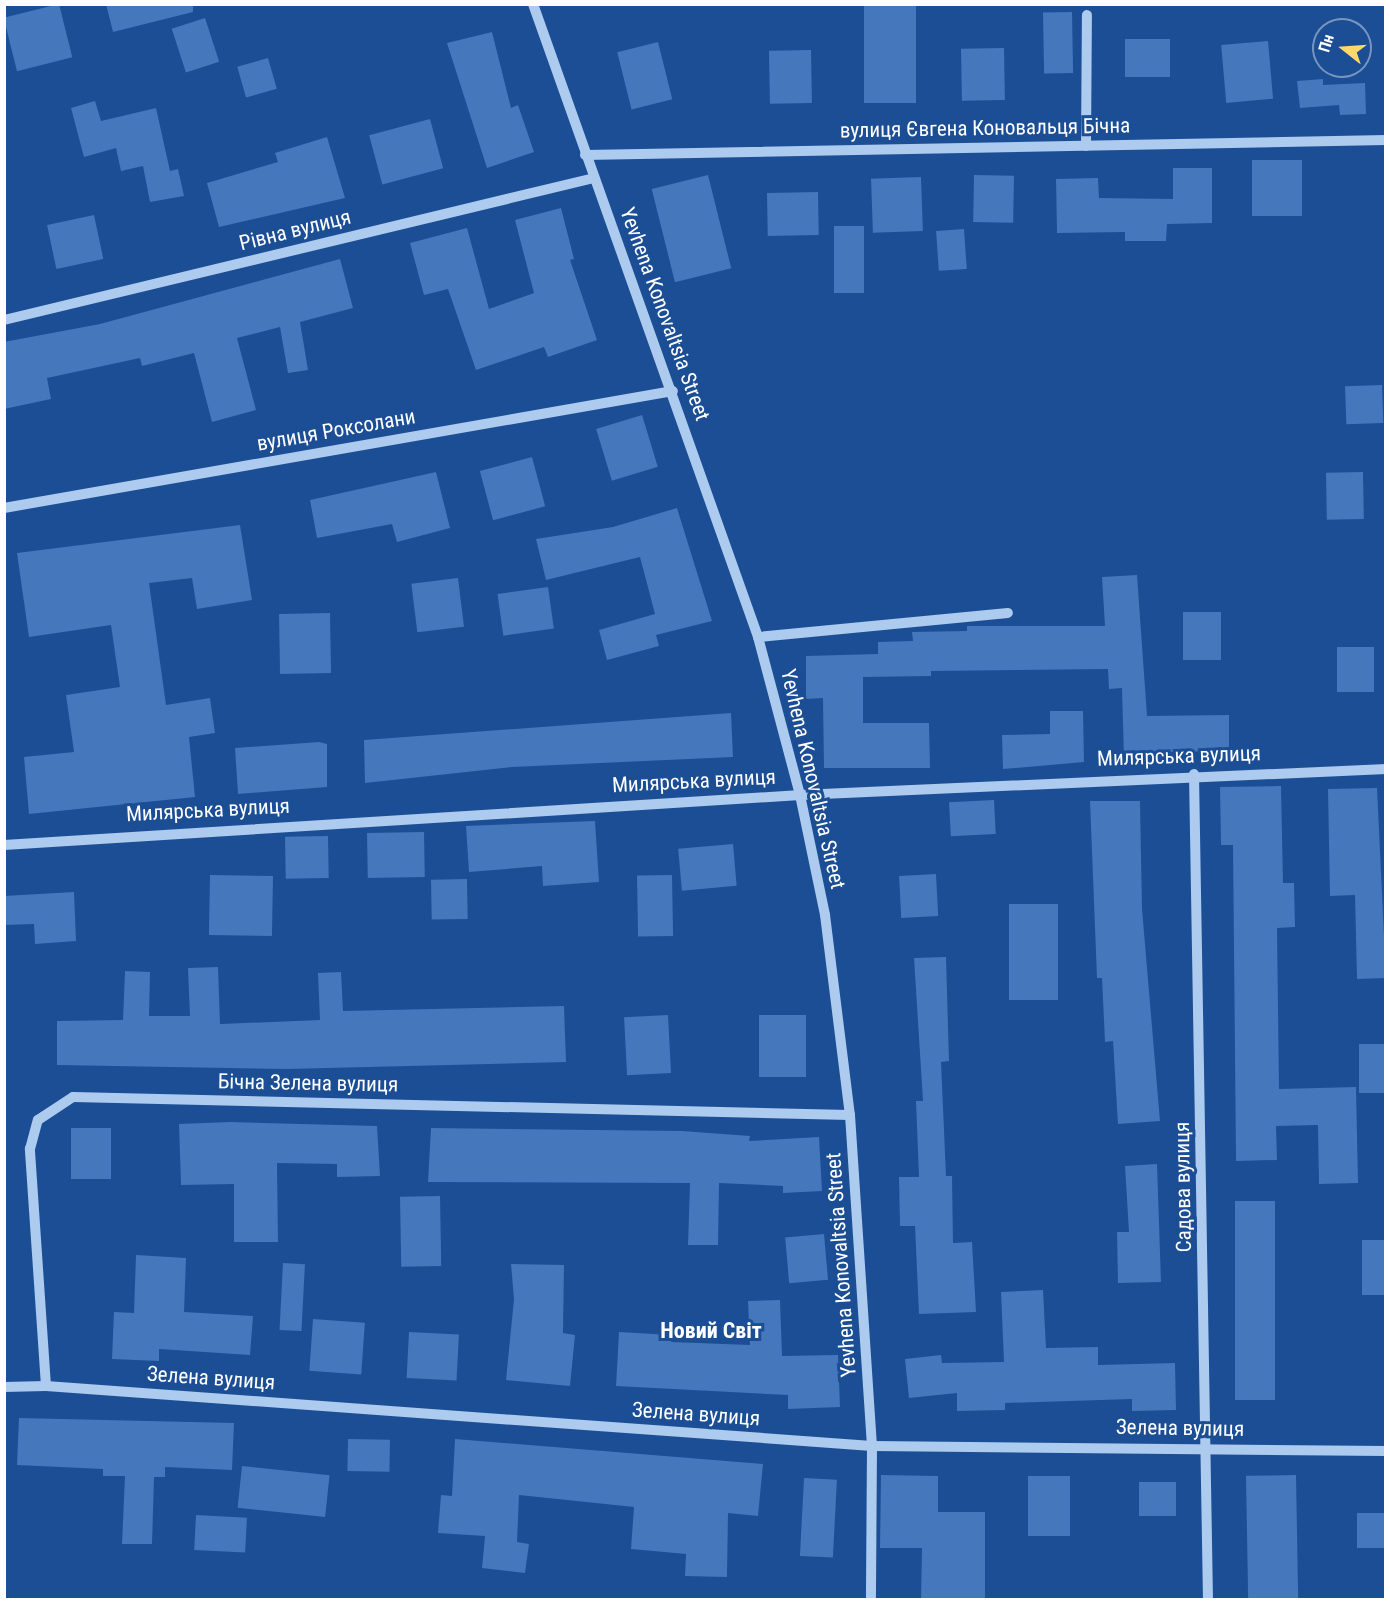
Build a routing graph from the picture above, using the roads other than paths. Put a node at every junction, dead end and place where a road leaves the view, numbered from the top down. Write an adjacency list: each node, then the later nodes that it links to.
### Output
1 (534, 4): 5 (street, Yevhena Konovaltsia Street)
2 (1087, 15): 4 (street)
3 (1386, 140): 4 (street, вулиця Євгена Коновальця Бічна)
4 (1086, 146): 5 (street, вулиця Євгена Коновальця Бічна)
5 (585, 155): 6 (street, Yevhena Konovaltsia Street)
6 (594, 178): 7 (street, Рівна вулиця); 8 (street, Yevhena Konovaltsia Street)
7 (4, 320)
8 (673, 391): 9 (street, вулиця Роксолани); 11 (street, Yevhena Konovaltsia Street)
9 (4, 508)
10 (1008, 613): 11 (street)
11 (758, 637): 14 (street, Yevhena Konovaltsia Street)
12 (1386, 769): 13 (street, Милярська вулиця)
13 (1194, 774): 14 (street, Милярська вулиця); 20 (street, Садова вулиця)
14 (800, 795): 15 (street, Милярська вулиця); 16 (street, Yevhena Konovaltsia Street)
15 (4, 845)
16 (850, 1115): 17 (street, Бічна Зелена вулиця); 19 (street, Yevhena Konovaltsia Street)
17 (46, 1386): 18 (street, Зелена вулиця); 19 (street, Зелена вулиця)
18 (4, 1388)
19 (872, 1446): 20 (street, Зелена вулиця); 22 (street, Yevhena Konovaltsia Street)
20 (1208, 1448): 21 (street, Зелена вулиця); 23 (street, Садова вулиця)
21 (1386, 1451)
22 (871, 1599)
23 (1208, 1599)

